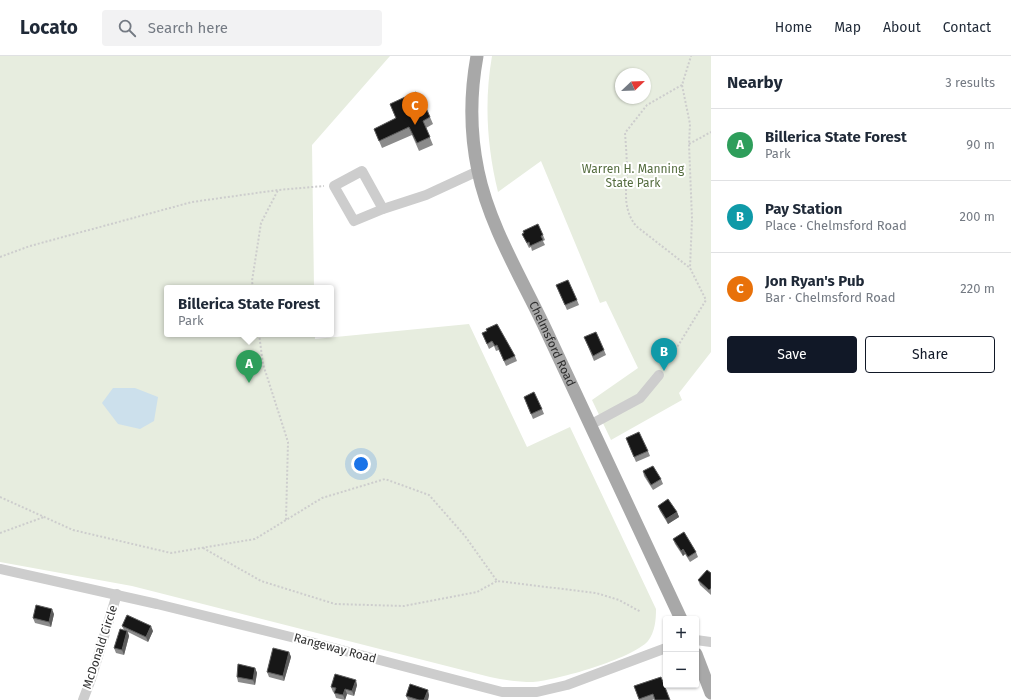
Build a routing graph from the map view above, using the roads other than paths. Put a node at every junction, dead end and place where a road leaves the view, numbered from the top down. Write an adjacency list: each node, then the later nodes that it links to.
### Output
1 (477, 56): 2 (main road, Chelmsford Road)
2 (478, 171): 3 (street); 5 (main road, Chelmsford Road)
3 (383, 209): 3 (street)
4 (660, 376): 5 (street)
5 (590, 425): 8 (main road, Chelmsford Road)
6 (0, 569): 7 (street, Rangeway Road)
7 (117, 594): 11 (street, Rangeway Road); 14 (street, McDonald Circle)
8 (680, 616)
9 (699, 640): 10 (street)
10 (711, 642)
11 (663, 649)
12 (699, 662): 13 (main road)
13 (711, 693)
14 (83, 700)

